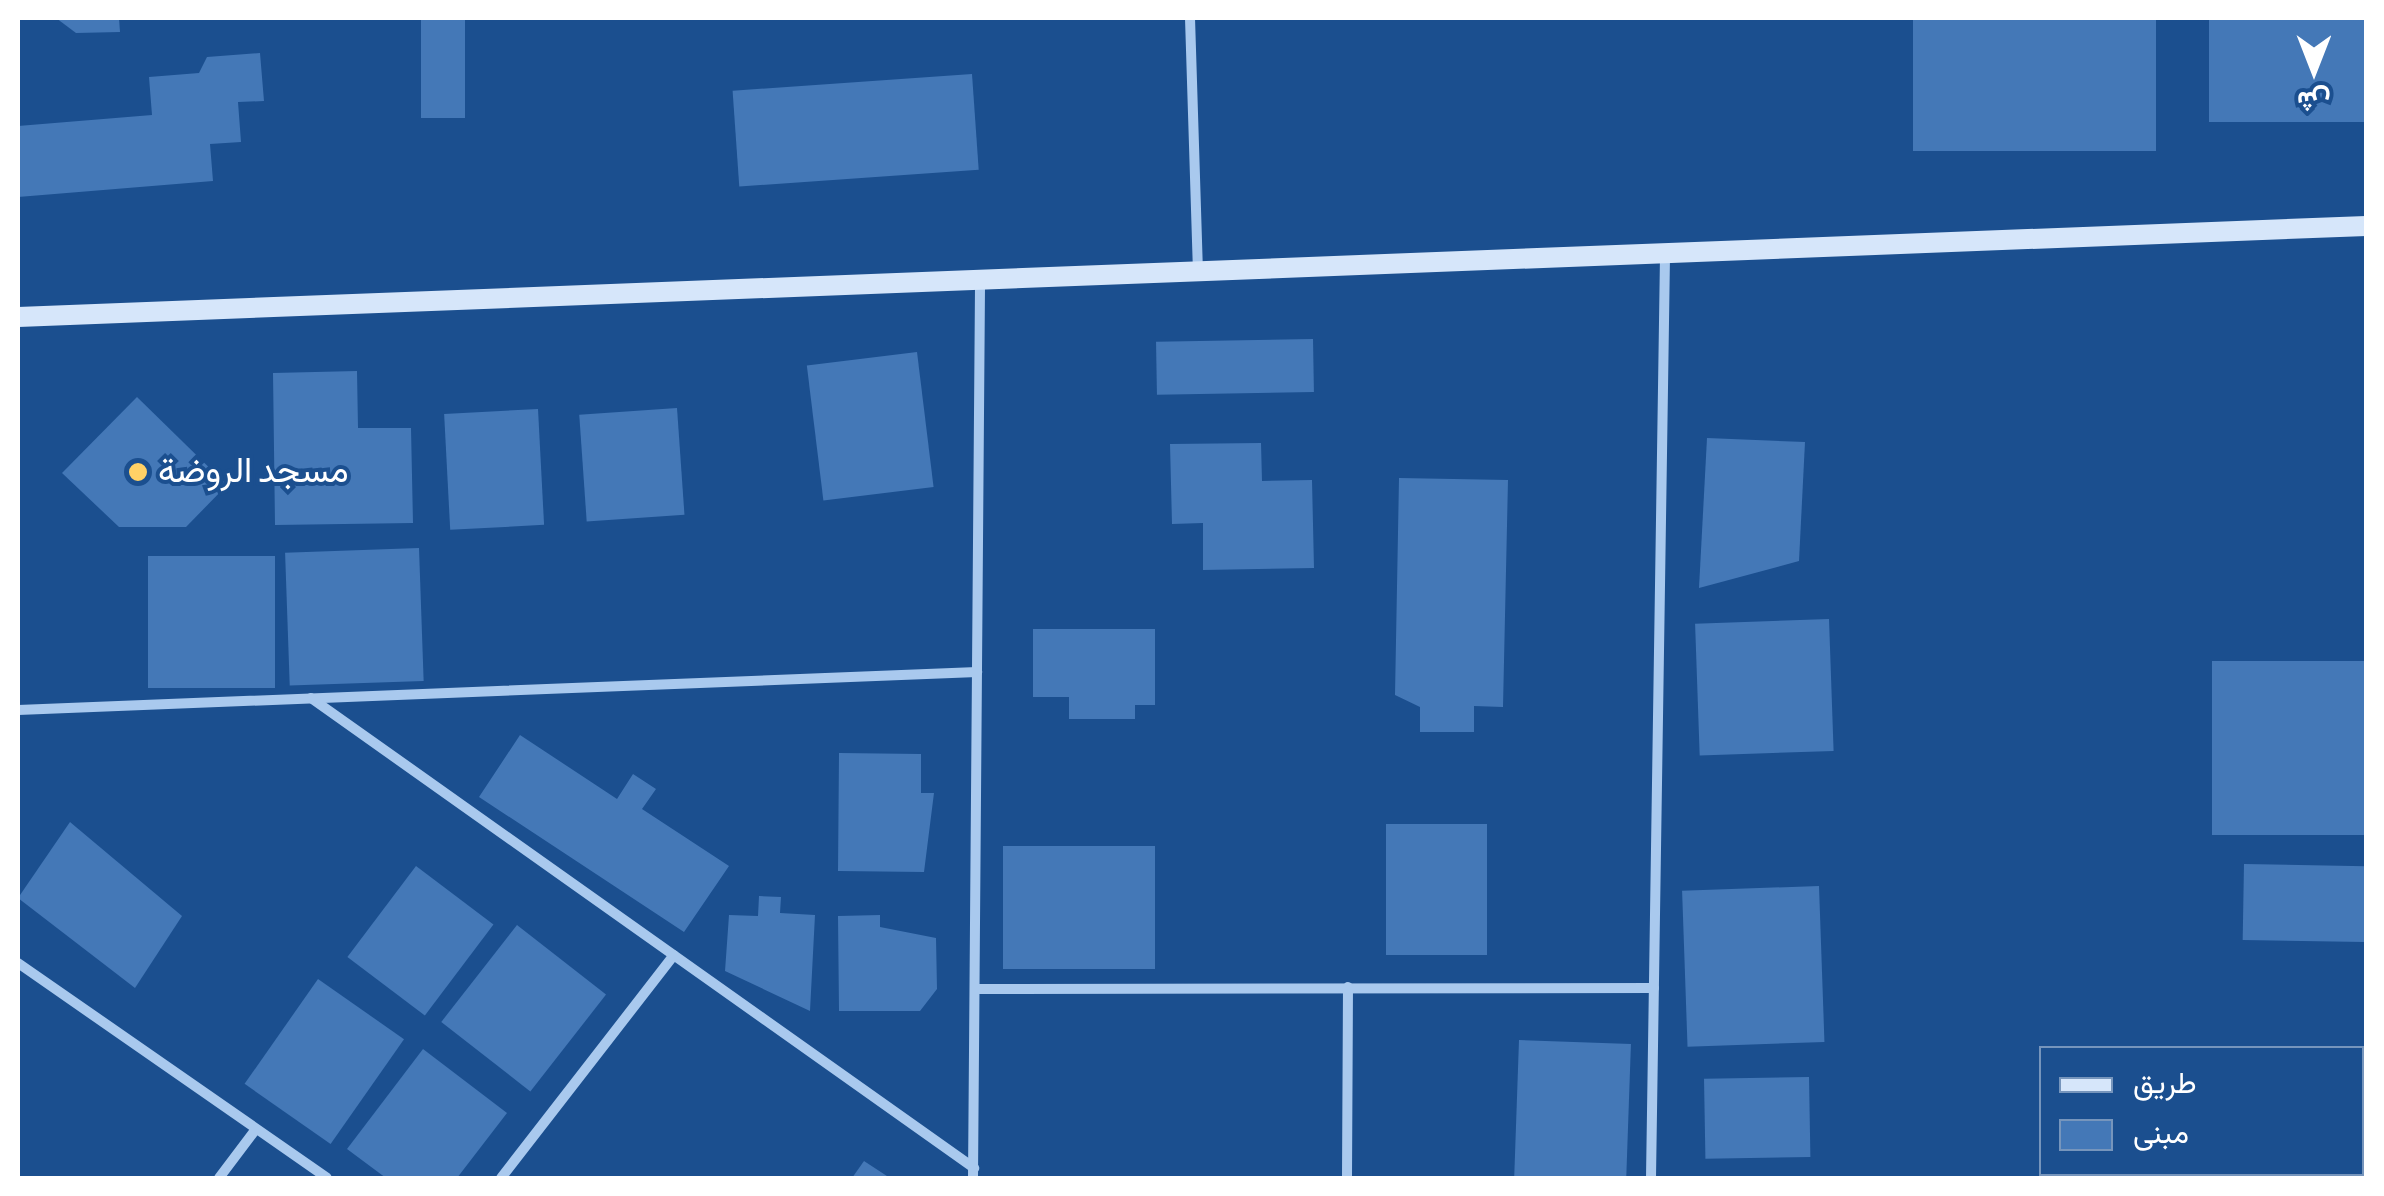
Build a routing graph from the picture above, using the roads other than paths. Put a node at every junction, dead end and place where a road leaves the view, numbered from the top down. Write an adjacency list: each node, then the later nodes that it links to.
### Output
1 (1190, 18): 4 (street)
2 (2366, 226): 3 (street)
3 (1665, 253): 4 (street); 13 (street)
4 (1198, 272): 5 (street)
5 (980, 280): 6 (street); 7 (street)
6 (18, 318)
7 (977, 672): 8 (street); 14 (street)
8 (311, 698): 9 (street); 10 (street)
9 (18, 710)
10 (674, 955): 16 (street); 19 (street)
11 (18, 963): 15 (street)
12 (1348, 987): 13 (street); 14 (street); 20 (street)
13 (1654, 988): 21 (street)
14 (975, 989): 16 (street)
15 (256, 1129): 17 (street); 18 (street)
16 (974, 1173)
17 (219, 1178)
18 (327, 1178)
19 (500, 1178)
20 (1347, 1178)
21 (1650, 1178)

